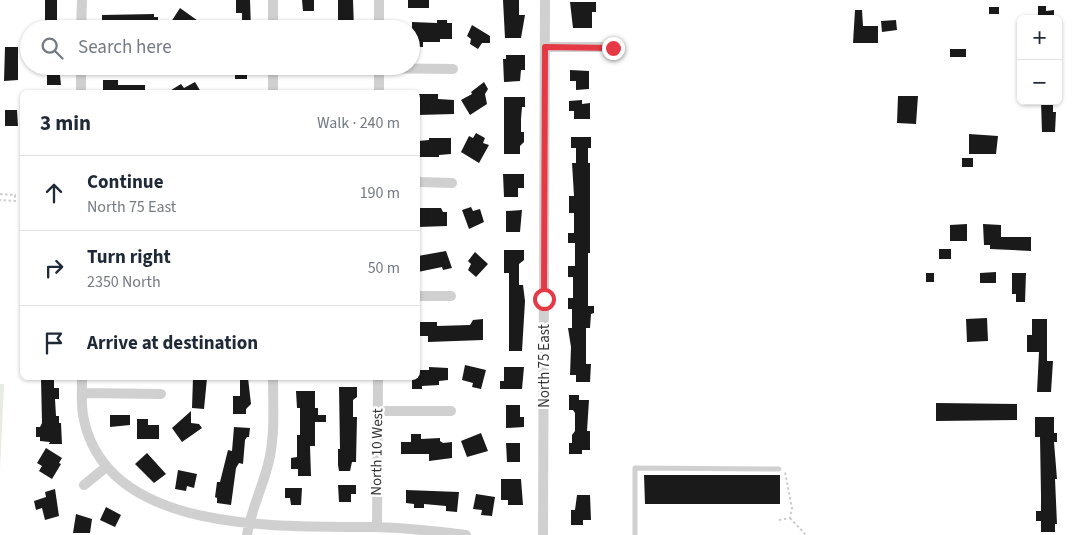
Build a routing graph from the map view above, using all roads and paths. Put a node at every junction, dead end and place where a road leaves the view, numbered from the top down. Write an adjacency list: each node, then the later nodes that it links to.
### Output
1 (82, 0): 5 (street)
2 (273, 0): 6 (street)
3 (379, 0): 7 (street)
4 (545, 0): 8 (street, North 75 East)
5 (81, 20)
6 (273, 20)
7 (379, 20)
8 (545, 47): 9 (street); 40 (street, North 75 East)
9 (613, 48)
10 (420, 68): 11 (street)
11 (453, 69)
12 (81, 75): 15 (street)
13 (273, 75): 16 (street)
14 (379, 75): 17 (street)
15 (81, 90)
16 (273, 90)
17 (378, 90)
18 (420, 182): 19 (street)
19 (452, 182)
20 (0, 194): 21 (path)
21 (0, 200)
22 (420, 296): 23 (street)
23 (451, 296)
24 (82, 380): 27 (street)
25 (273, 380): 37 (street)
26 (378, 380): 29 (street, North 10 West)
27 (82, 393): 28 (street); 31 (street)
28 (161, 394)
29 (378, 411): 30 (street); 36 (street, North 10 West)
30 (451, 411)
31 (105, 468): 33 (street); 37 (street)
32 (779, 468): 34 (path); 41 (lane)
33 (84, 485)
34 (790, 518): 35 (path); 42 (path)
35 (779, 520)
36 (377, 527): 37 (street); 38 (street)
37 (248, 531)
38 (405, 532): 39 (street)
39 (466, 535)
40 (543, 535)
41 (635, 535)
42 (806, 535)

